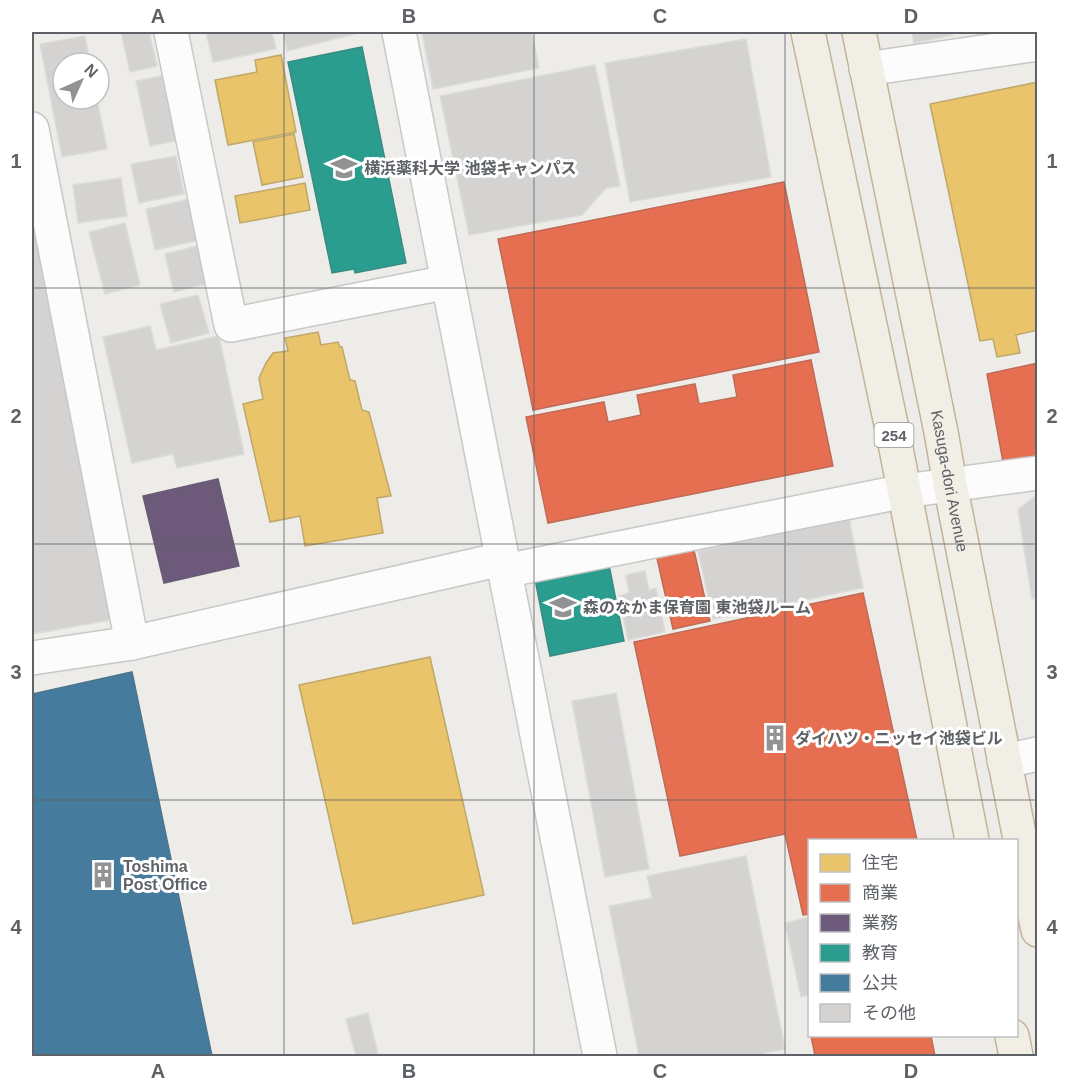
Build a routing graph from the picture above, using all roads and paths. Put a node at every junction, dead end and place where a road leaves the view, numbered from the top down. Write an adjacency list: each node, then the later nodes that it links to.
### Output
1 (171, 32): 8 (street)
2 (399, 32): 8 (street)
3 (808, 32): 11 (highway, 254)
4 (859, 32): 6 (highway, Kasuga-dori Avenue)
5 (1038, 44): 6 (street)
6 (866, 69): 10 (highway, Kasuga-dori Avenue)
7 (32, 129): 13 (street)
8 (448, 282): 12 (street)
9 (1038, 472): 10 (street)
10 (950, 484): 11 (street); 16 (highway, Kasuga-dori Avenue)
11 (905, 491): 12 (street); 17 (highway, 254)
12 (503, 565): 13 (street); 20 (street)
13 (132, 643): 14 (street)
14 (32, 658)
15 (1038, 754): 16 (street)
16 (1004, 761): 18 (highway, Kasuga-dori Avenue)
17 (972, 839)
18 (1038, 930)
19 (1012, 1037): 21 (highway)
20 (600, 1056)
21 (1016, 1056)

